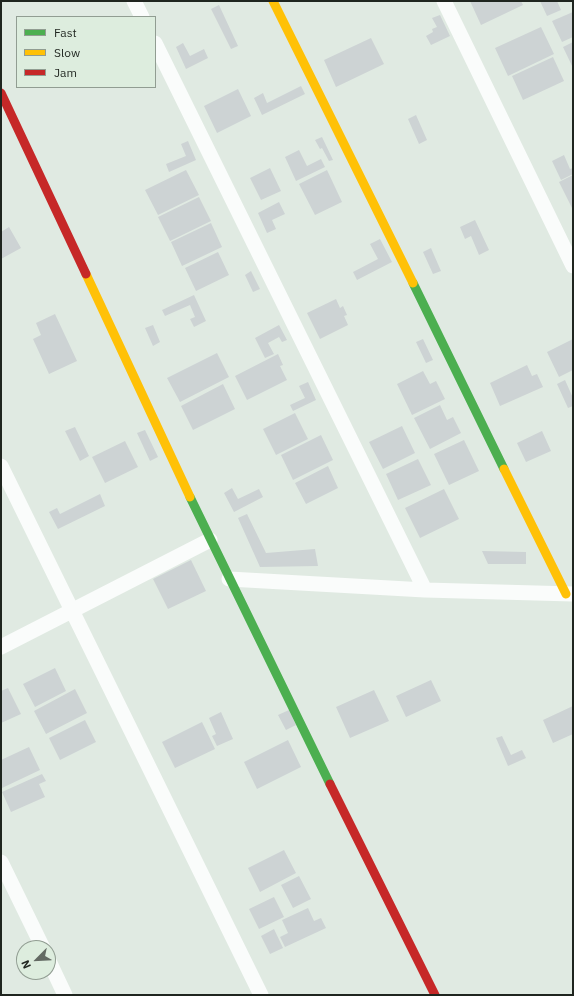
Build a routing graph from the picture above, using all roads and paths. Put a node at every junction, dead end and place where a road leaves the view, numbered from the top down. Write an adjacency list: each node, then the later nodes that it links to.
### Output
1 (134, 1): 4 (street)
2 (273, 1): 12 (street)
3 (444, 1): 7 (street)
4 (142, 16)
5 (156, 45): 11 (street)
6 (1, 93): 9 (street)
7 (573, 266)
8 (1, 466): 13 (street)
9 (210, 540): 10 (street); 13 (street)
10 (229, 579): 11 (street); 20 (street)
11 (425, 590): 12 (street)
12 (569, 594)
13 (72, 610): 14 (street); 19 (street)
14 (1, 647)
15 (1, 862): 16 (street)
16 (39, 940)
17 (56, 976): 18 (street)
18 (65, 995)
19 (261, 995)
20 (434, 995)

